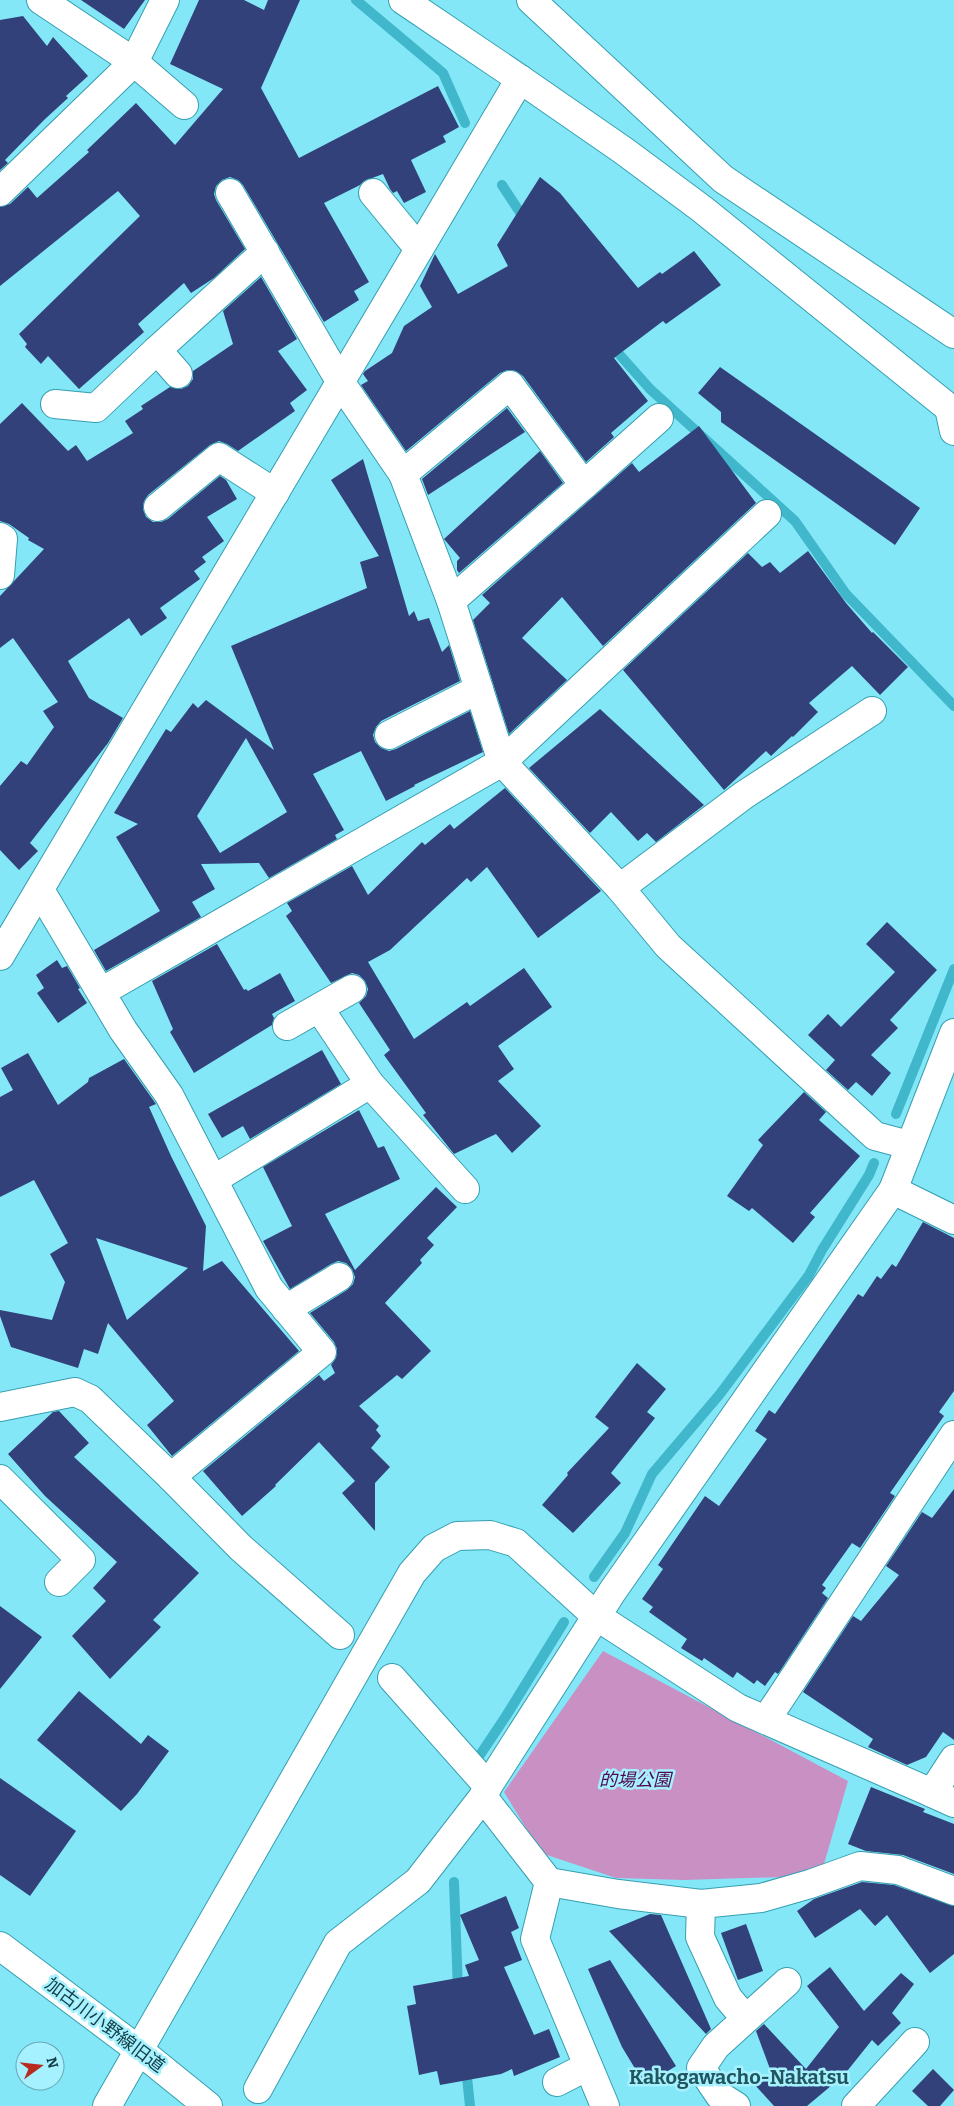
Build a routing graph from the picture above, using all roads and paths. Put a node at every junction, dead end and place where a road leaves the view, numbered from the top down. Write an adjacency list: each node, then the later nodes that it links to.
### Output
1 (41, 0): 5 (street)
2 (165, 0): 5 (street)
3 (403, 0): 6 (street)
4 (531, 0): 13 (street)
5 (134, 62): 7 (street); 8 (street)
6 (520, 79): 11 (street); 19 (street)
7 (184, 106)
8 (0, 192)
9 (230, 193): 12 (street)
10 (373, 193): 11 (street)
11 (419, 249): 16 (street)
12 (265, 252): 14 (street); 16 (street)
13 (954, 334)
14 (157, 350): 15 (street); 17 (street)
15 (178, 374)
16 (341, 382): 20 (street); 22 (street)
17 (55, 404)
18 (660, 418): 21 (street)
19 (954, 431)
20 (403, 474): 21 (street); 27 (street)
21 (584, 484): 27 (street)
22 (275, 493): 23 (street); 33 (street)
23 (158, 508)
24 (767, 514): 31 (street)
25 (0, 537): 26 (street)
26 (0, 575)
27 (451, 601): 28 (street)
28 (479, 689): 30 (street); 31 (street)
29 (872, 711): 32 (street)
30 (389, 735)
31 (502, 762): 32 (street); 36 (street)
32 (620, 888): 41 (street)
33 (40, 890): 34 (street); 36 (street)
34 (0, 956)
35 (352, 990): 37 (street)
36 (101, 992): 42 (street)
37 (319, 1008): 38 (street); 40 (street)
38 (287, 1026)
39 (954, 1033): 41 (street)
40 (370, 1084): 42 (street); 43 (street)
41 (909, 1144): 44 (street)
42 (213, 1180): 47 (street)
43 (465, 1189)
44 (893, 1190): 45 (street); 53 (street)
45 (954, 1220)
46 (338, 1277): 47 (street)
47 (286, 1309): 50 (street)
48 (0, 1407): 50 (street)
49 (954, 1435): 56 (street)
50 (171, 1477): 54 (street)
51 (0, 1479): 52 (street)
52 (59, 1582)
53 (596, 1616): 56 (street); 58 (street); 67 (street)
54 (340, 1635)
55 (392, 1678): 58 (street)
56 (766, 1720): 59 (street)
57 (954, 1759): 59 (street)
58 (486, 1792): 60 (street); 70 (street)
59 (943, 1798)
60 (549, 1882): 62 (street); 68 (street)
61 (954, 1891): 62 (street)
62 (700, 1904): 65 (street)
63 (0, 1946): 67 (street, 加古川小野線旧道)
64 (787, 1982): 65 (street)
65 (745, 2018): 74 (street)
66 (915, 2042): 75 (street)
67 (140, 2051): 71 (street); 72 (street, 加古川小野線旧道)
68 (588, 2066): 69 (street); 73 (street)
69 (557, 2082)
70 (258, 2089)
71 (107, 2106)
72 (208, 2106)
73 (605, 2106)
74 (736, 2106)
75 (856, 2106)

